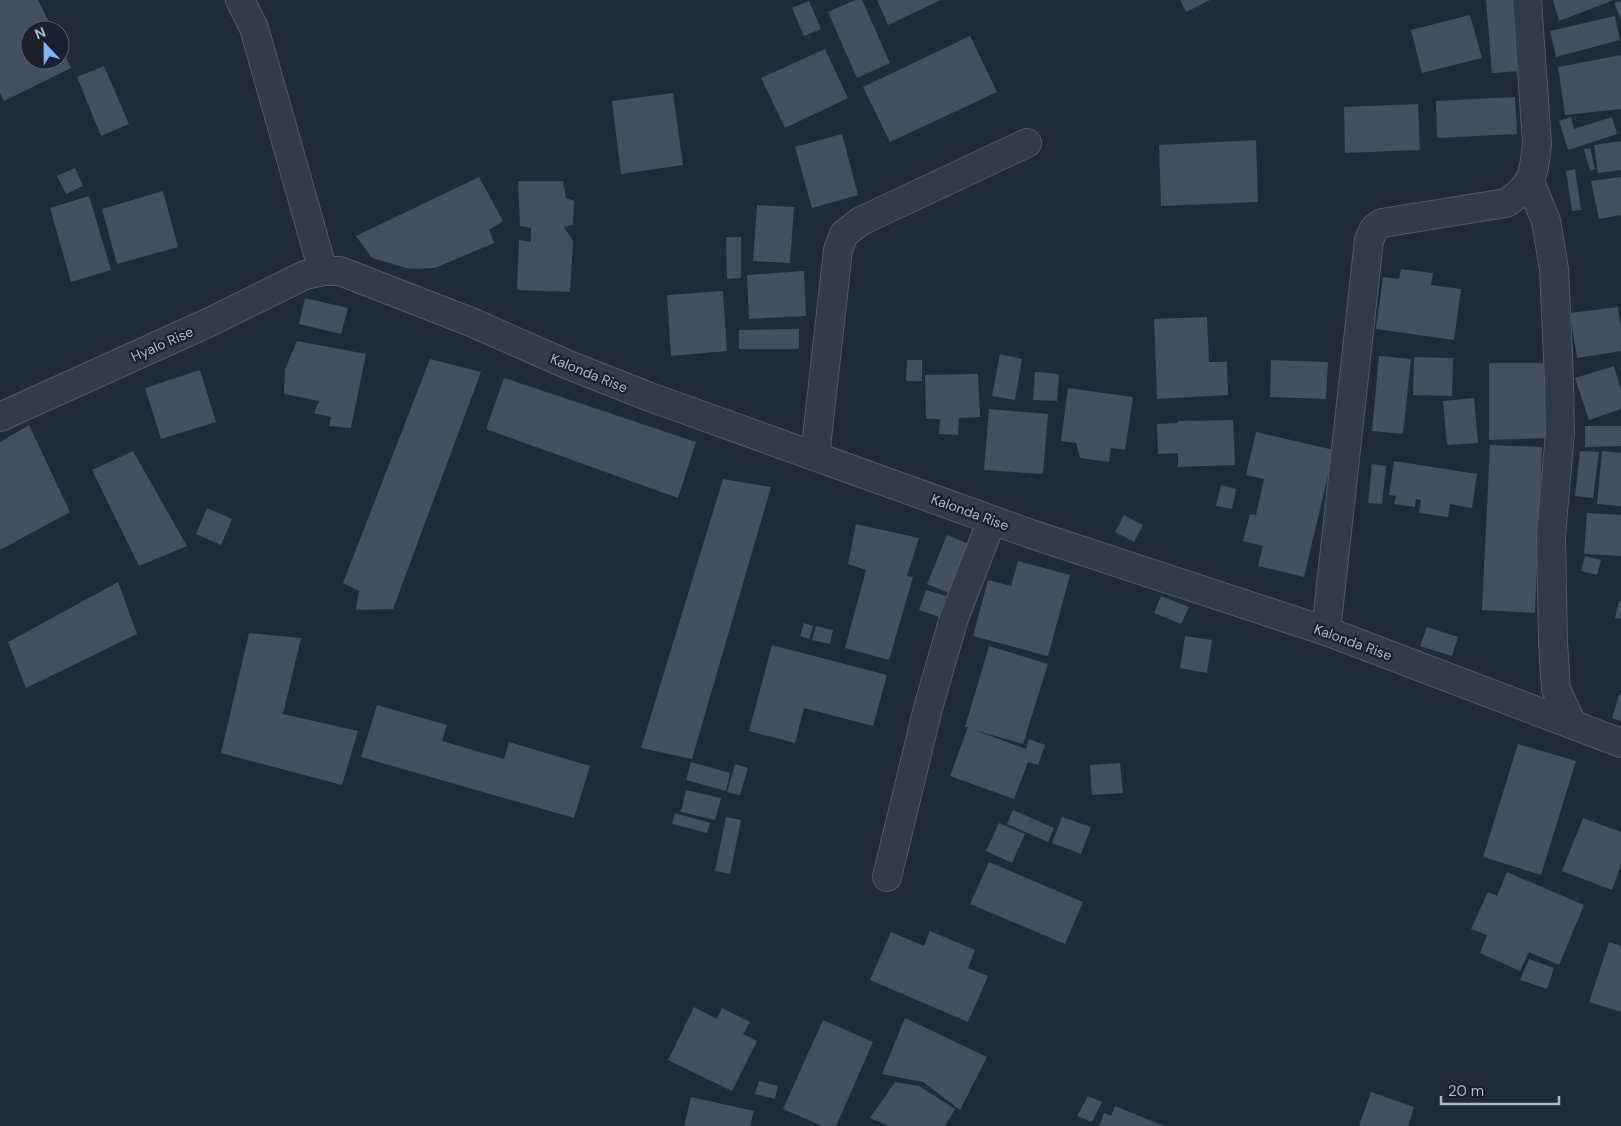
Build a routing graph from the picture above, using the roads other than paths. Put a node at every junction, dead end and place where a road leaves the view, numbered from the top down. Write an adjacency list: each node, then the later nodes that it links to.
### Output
1 (240, 0): 5 (street)
2 (1527, 0): 4 (street)
3 (1027, 142): 7 (street)
4 (1530, 182): 9 (street); 10 (street)
5 (323, 271): 6 (street, Hyalo Rise); 7 (street, Kalonda Rise)
6 (0, 417)
7 (815, 456): 8 (street, Kalonda Rise)
8 (992, 520): 9 (street, Kalonda Rise); 12 (street)
9 (1326, 631): 10 (street, Kalonda Rise)
10 (1572, 724): 11 (street, Kalonda Rise)
11 (1621, 744)
12 (887, 877)

